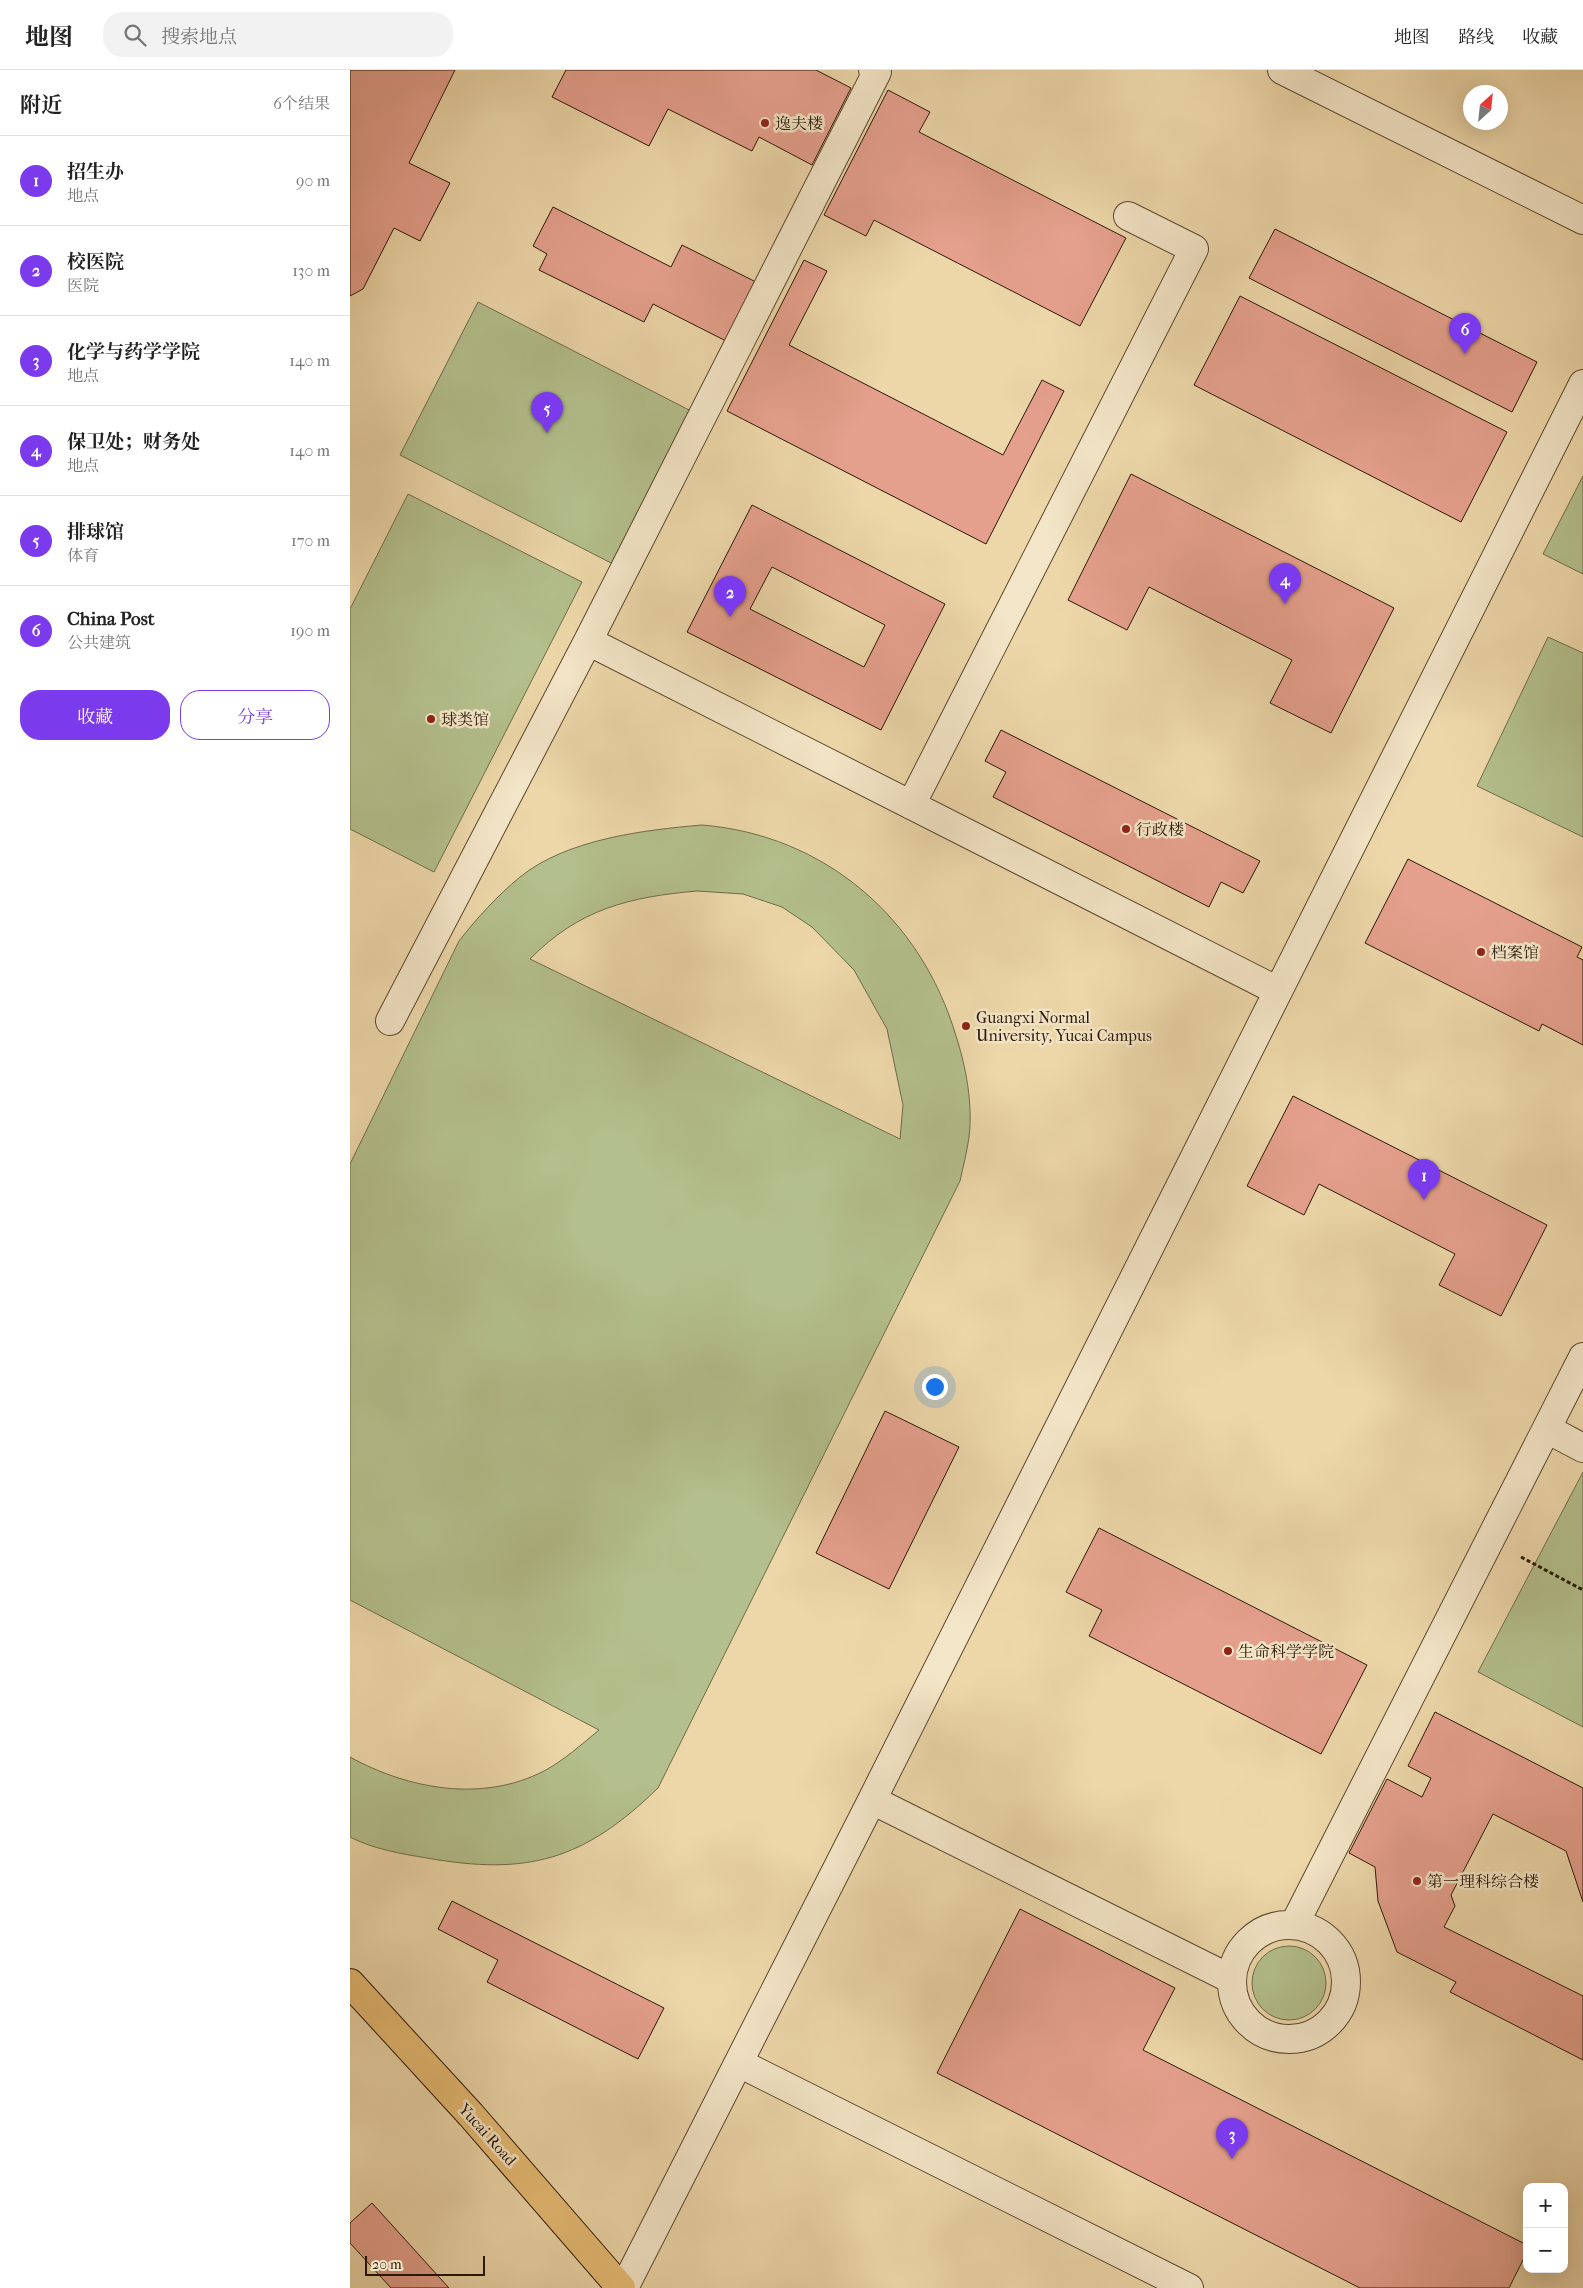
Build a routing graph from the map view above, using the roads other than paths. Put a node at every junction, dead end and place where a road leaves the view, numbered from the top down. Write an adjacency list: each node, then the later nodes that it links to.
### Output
1 (873, 70): 6 (lane)
2 (1282, 70): 4 (lane)
3 (1128, 216): 7 (lane)
4 (1583, 220)
5 (1583, 384): 8 (lane)
6 (588, 641): 7 (lane); 9 (lane)
7 (911, 805): 8 (lane)
8 (1278, 991): 13 (lane)
9 (390, 1021)
10 (1583, 1357): 11 (lane)
11 (1547, 1429): 12 (lane); 14 (lane)
12 (1583, 1448)
13 (872, 1800): 15 (lane); 17 (lane)
14 (1294, 1925): 15 (lane); 15 (lane)
15 (1231, 1979)
16 (350, 1983): 18 (main road, Yucai Road)
17 (739, 2063): 18 (lane); 19 (lane)
18 (623, 2288)
19 (1189, 2288)

